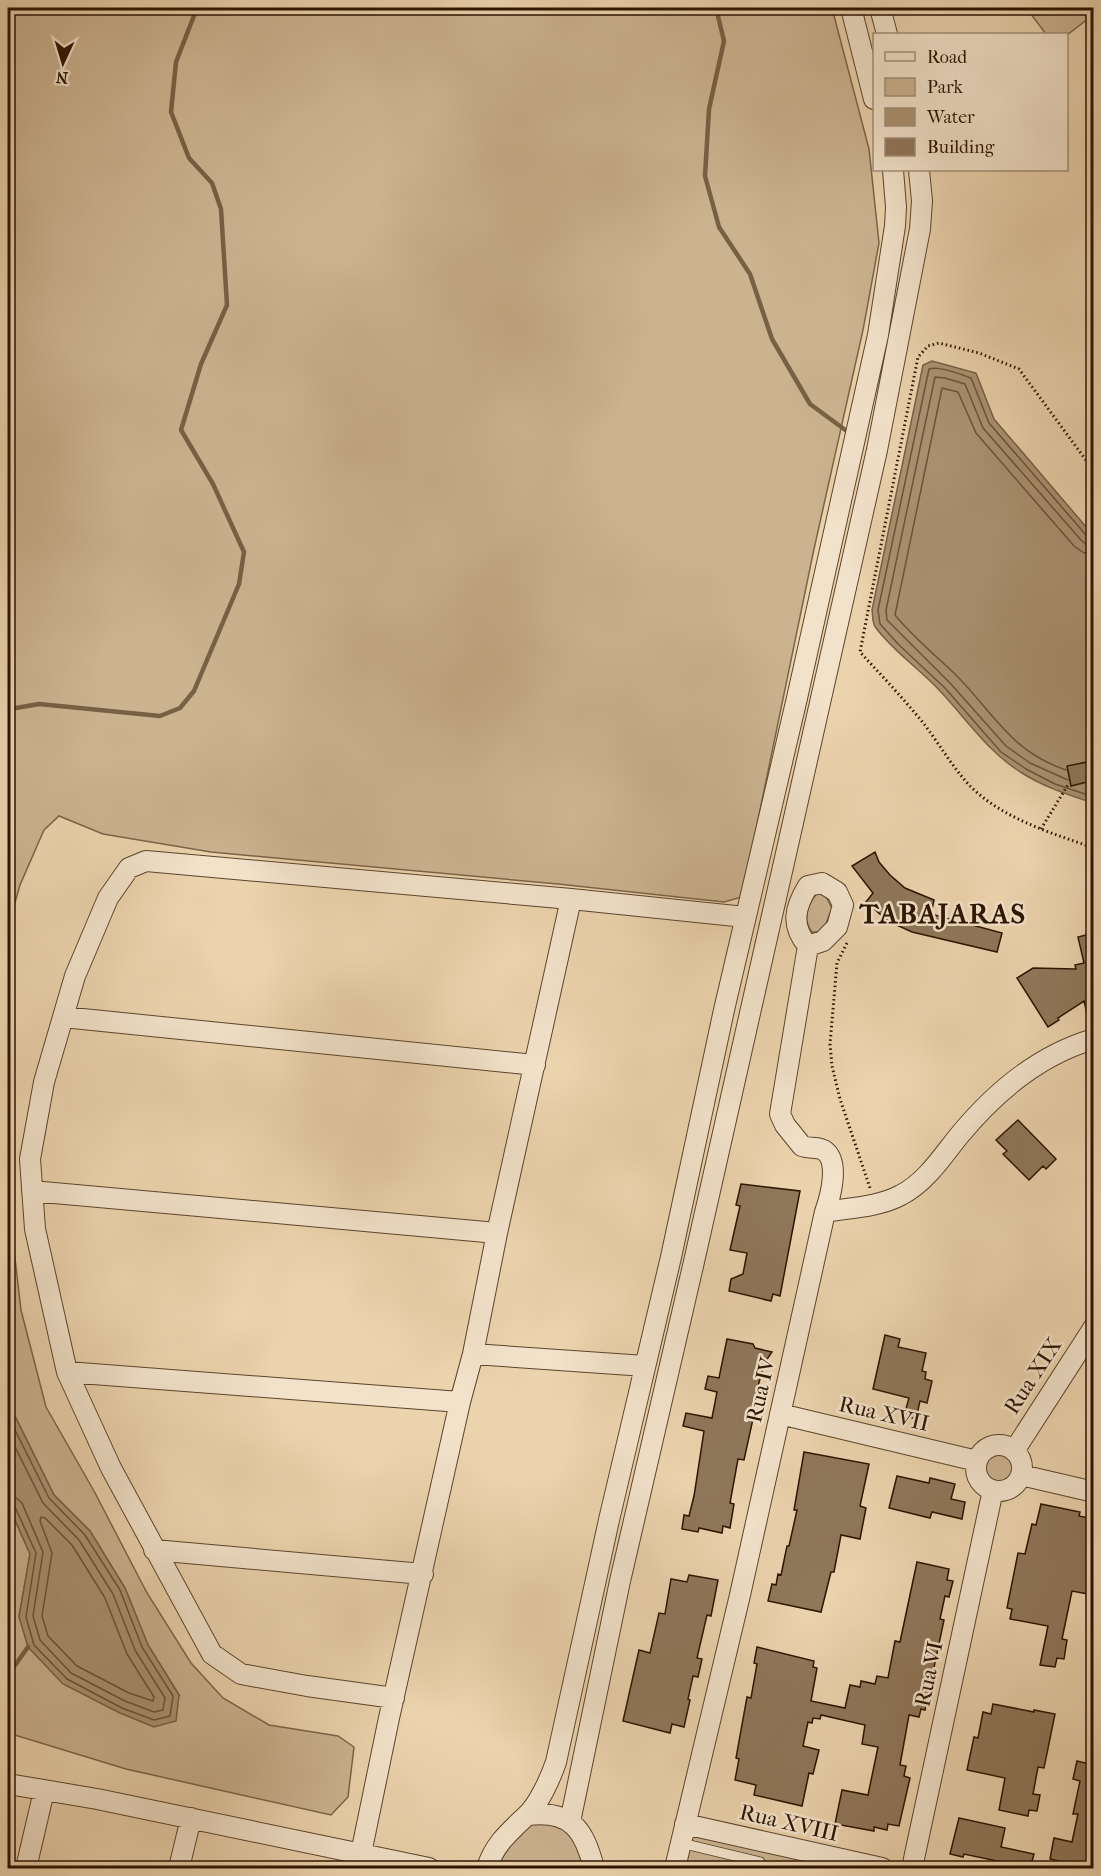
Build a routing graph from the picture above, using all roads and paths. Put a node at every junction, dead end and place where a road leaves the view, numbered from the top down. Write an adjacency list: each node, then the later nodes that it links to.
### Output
1 (851, 8): 4 (street)
2 (880, 8): 3 (street)
3 (887, 33)
4 (873, 95)
5 (892, 171): 7 (street)
6 (919, 171): 8 (street)
7 (890, 268): 8 (street); 13 (street)
8 (912, 272): 14 (street)
9 (1094, 471): 11 (path)
10 (1069, 783): 11 (path)
11 (1041, 829): 12 (path)
12 (1094, 848)
13 (756, 867): 14 (street); 16 (street)
14 (781, 872): 18 (street)
15 (571, 899): 16 (street); 20 (street); 22 (street)
16 (743, 926): 18 (street); 29 (street)
17 (849, 939): 24 (path)
18 (766, 941): 45 (street)
19 (808, 946): 25 (street, Rua IV)
20 (63, 1017): 22 (street); 23 (street)
21 (1094, 1039): 24 (street)
22 (535, 1065): 26 (street)
23 (32, 1191): 26 (street); 30 (street)
24 (875, 1203): 25 (street)
25 (825, 1212): 32 (street, Rua IV)
26 (497, 1233): 28 (street)
27 (1094, 1328): 33 (street, Rua XIX)
28 (473, 1354): 29 (street); 31 (street)
29 (645, 1366): 43 (street)
30 (67, 1372): 31 (street); 38 (street)
31 (460, 1402): 39 (street)
32 (780, 1414): 34 (street, Rua XVII); 46 (street, Rua IV)
33 (1014, 1451): 34 (street); 35 (street)
34 (977, 1461): 36 (street)
35 (1021, 1475): 36 (street); 37 (street)
36 (993, 1490): 56 (street, Rua VI)
37 (1094, 1492)
38 (154, 1550): 39 (street); 40 (street)
39 (423, 1574): 40 (street)
40 (394, 1698): 47 (street)
41 (8, 1784): 42 (street)
42 (44, 1791): 44 (street); 48 (street)
43 (528, 1815): 45 (street); 51 (street)
44 (191, 1818): 47 (street); 49 (street)
45 (570, 1822): 52 (street)
46 (683, 1833): 53 (street, Rua IV); 54 (lane); 55 (street, Rua XVIII)
47 (359, 1861): 50 (street)
48 (26, 1869)
49 (179, 1869)
50 (429, 1869)
51 (487, 1869)
52 (594, 1869)
53 (675, 1869)
54 (758, 1869)
55 (882, 1869)
56 (912, 1869)

